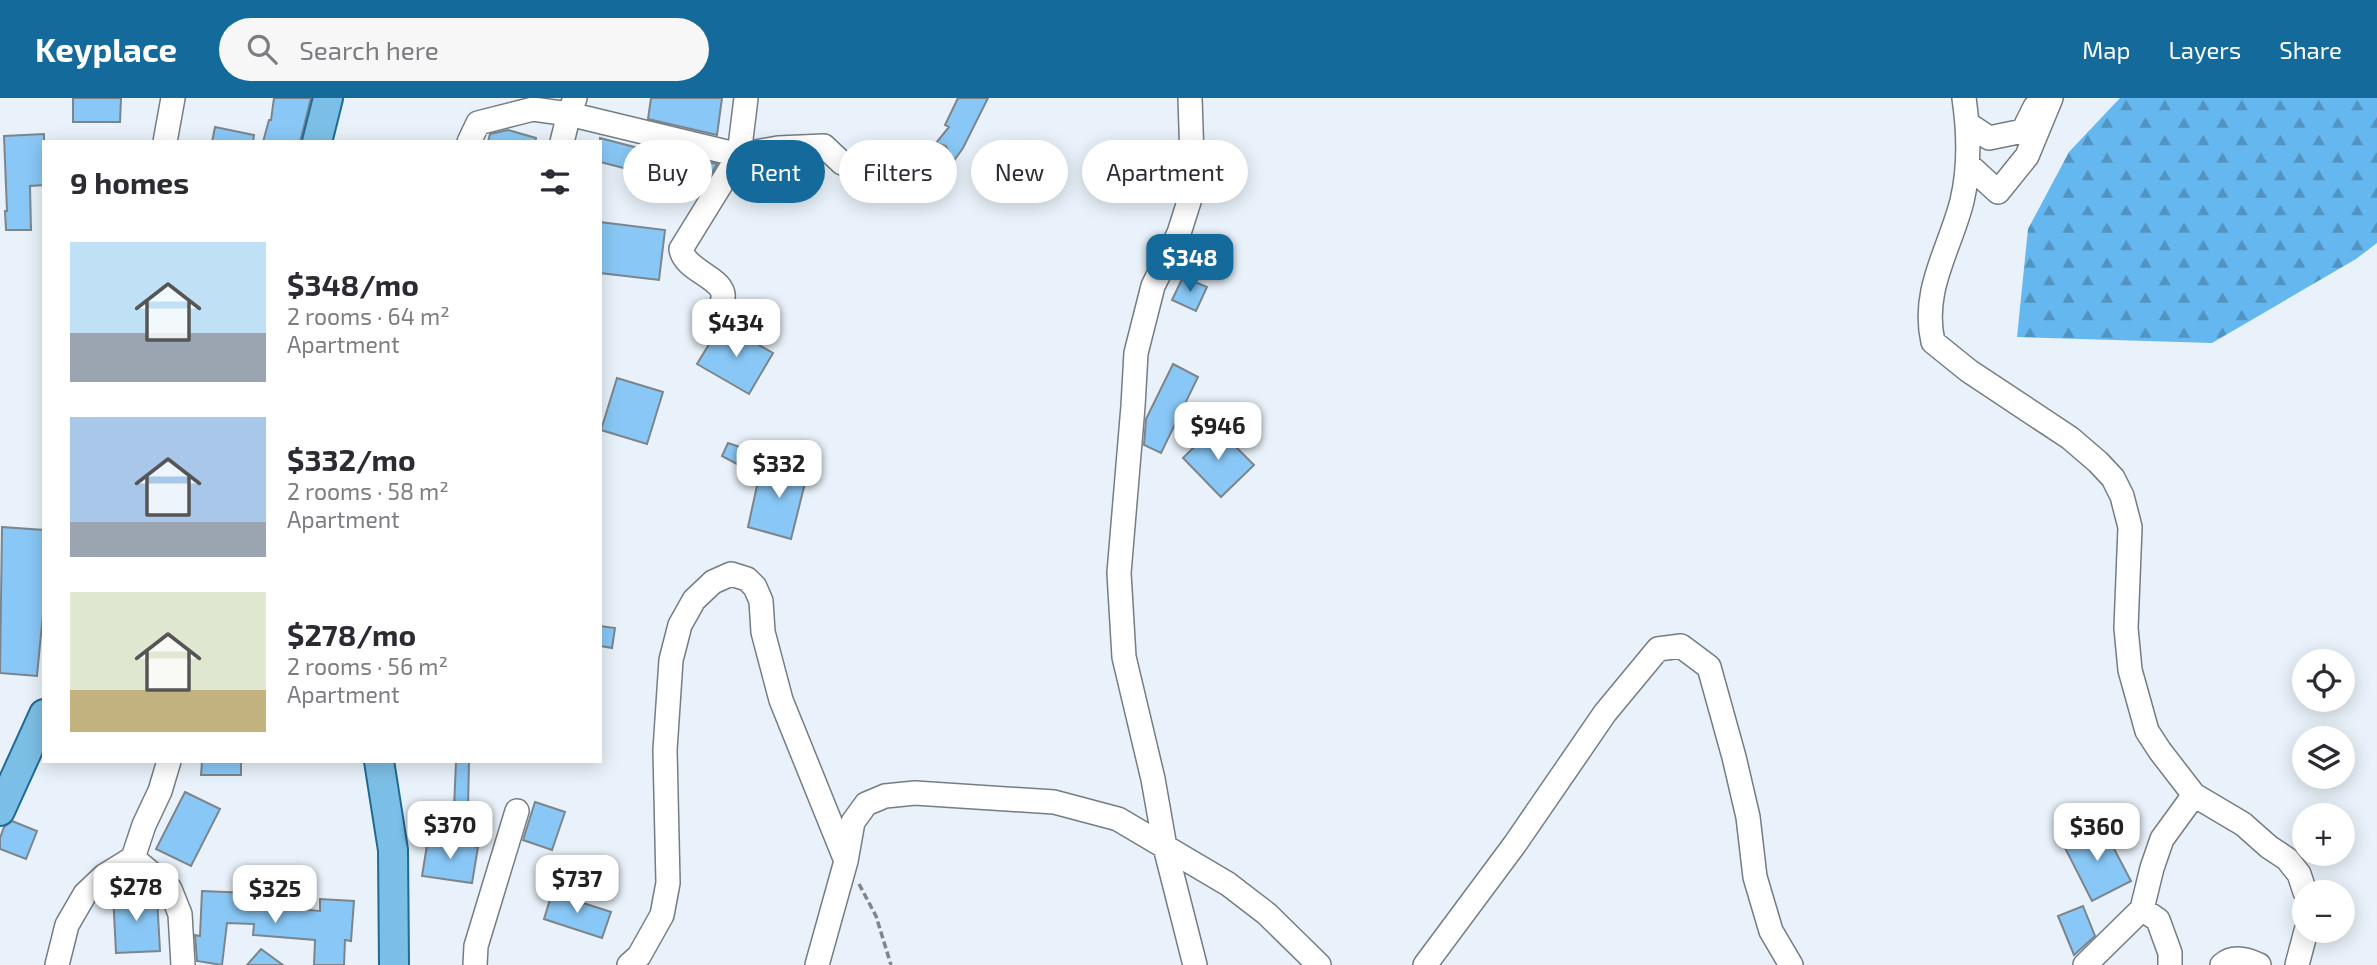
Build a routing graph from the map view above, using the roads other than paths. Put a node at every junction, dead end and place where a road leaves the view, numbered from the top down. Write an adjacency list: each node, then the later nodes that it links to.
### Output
1 (173, 98): 10 (street)
2 (328, 98): 11 (main road)
3 (746, 98): 14 (street)
4 (1190, 98): 27 (street)
5 (1964, 98): 9 (street)
6 (2039, 98): 9 (street)
7 (2051, 98): 18 (street)
8 (572, 106): 12 (street); 13 (street); 16 (street)
9 (1968, 124): 18 (street)
10 (165, 140)
11 (318, 140)
12 (470, 140)
13 (563, 140)
14 (740, 140)
15 (825, 147): 17 (street)
16 (726, 151)
17 (839, 160)
18 (1967, 167): 24 (street)
19 (726, 175): 20 (street)
20 (707, 328)
21 (42, 718): 25 (main road)
22 (168, 763): 28 (street)
23 (379, 763): 35 (main road)
24 (2194, 795): 30 (street); 31 (street)
25 (0, 811)
26 (517, 811): 36 (street)
27 (1165, 847): 29 (street); 39 (street); 40 (street)
28 (133, 858): 33 (street); 34 (street)
29 (846, 861): 37 (street); 38 (street)
30 (2301, 880)
31 (2142, 909): 43 (street); 44 (street)
32 (2303, 943): 47 (street)
33 (57, 965)
34 (183, 965)
35 (394, 965)
36 (475, 965)
37 (629, 965)
38 (817, 965)
39 (1195, 965)
40 (1319, 965)
41 (1425, 965): 42 (street)
42 (1791, 965)
43 (2085, 965)
44 (2170, 965)
45 (2222, 965): 46 (street)
46 (2259, 965)
47 (2297, 965)

